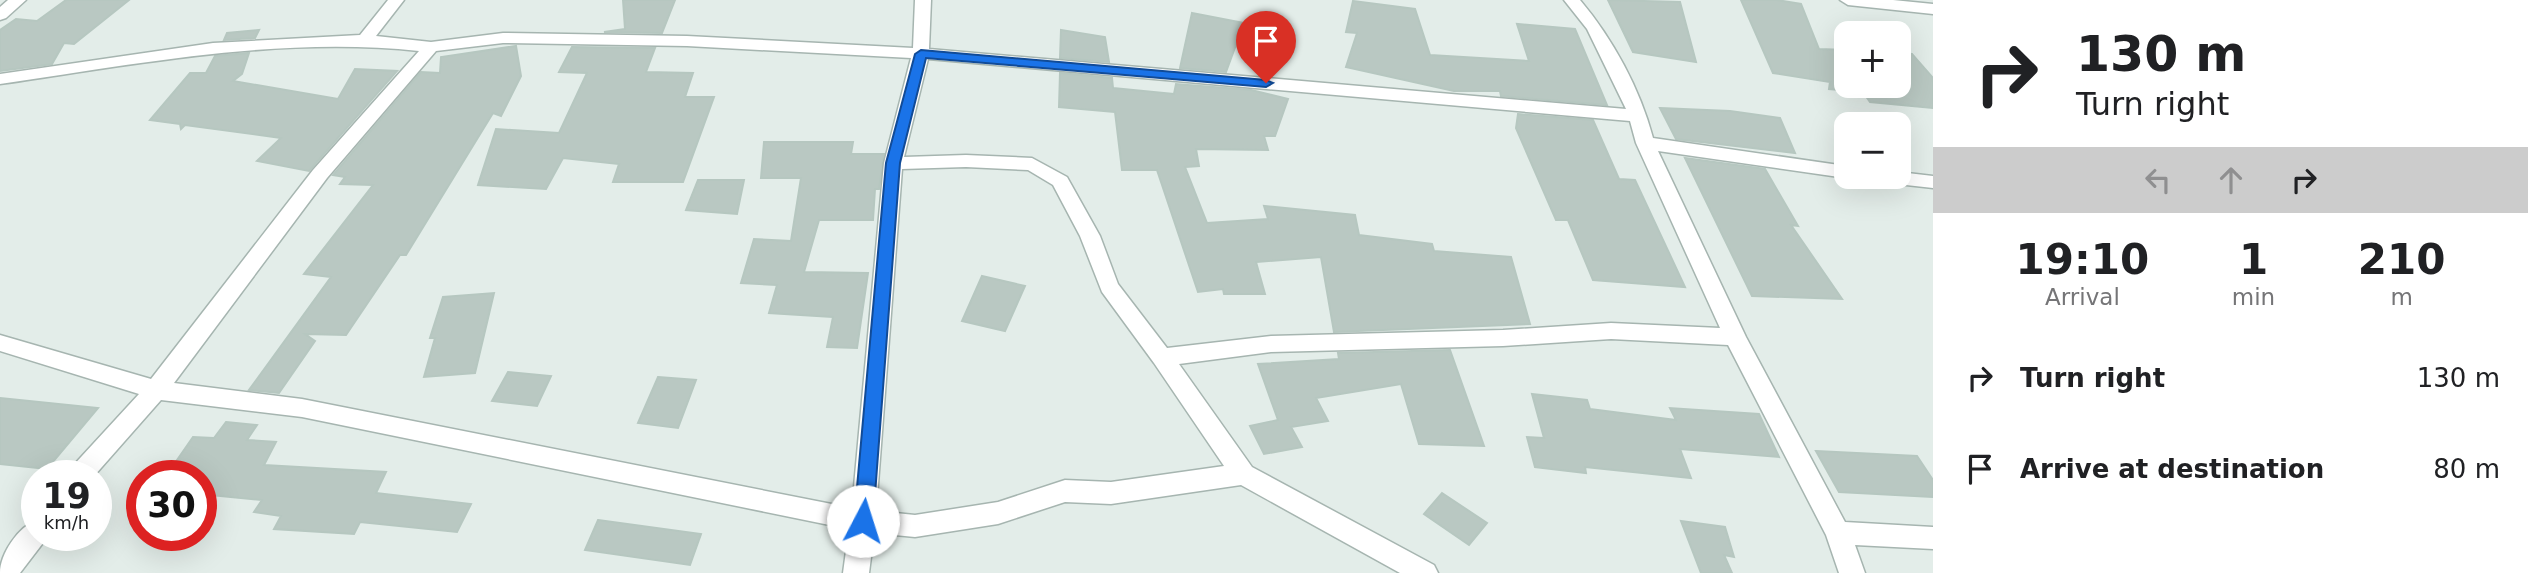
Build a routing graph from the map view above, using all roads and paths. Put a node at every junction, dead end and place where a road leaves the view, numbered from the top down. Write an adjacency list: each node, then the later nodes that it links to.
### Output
1 (18, 0): 7 (street)
2 (396, 0): 8 (street)
3 (923, 0): 10 (street)
4 (1572, 0): 12 (street)
5 (1848, 0): 6 (street)
6 (1933, 9)
7 (0, 15)
8 (365, 40): 9 (street); 11 (street)
9 (430, 47): 10 (street); 21 (street)
10 (921, 54): 12 (street); 14 (street)
11 (0, 79)
12 (1638, 117): 13 (street)
13 (1645, 143): 15 (street); 18 (street)
14 (893, 163): 20 (street); 24 (street)
15 (1834, 170)
16 (1911, 180): 17 (street)
17 (1933, 182)
18 (1735, 337): 20 (street); 25 (street)
19 (0, 343): 21 (street)
20 (1162, 357): 23 (street)
21 (156, 390): 22 (street); 24 (street)
22 (93, 460)
23 (1243, 474): 24 (street); 30 (street)
24 (863, 521): 29 (street)
25 (1838, 533): 26 (street); 31 (street)
26 (1933, 538)
27 (22, 551): 28 (street)
28 (5, 573)
29 (856, 573)
30 (1425, 573)
31 (1852, 573)

